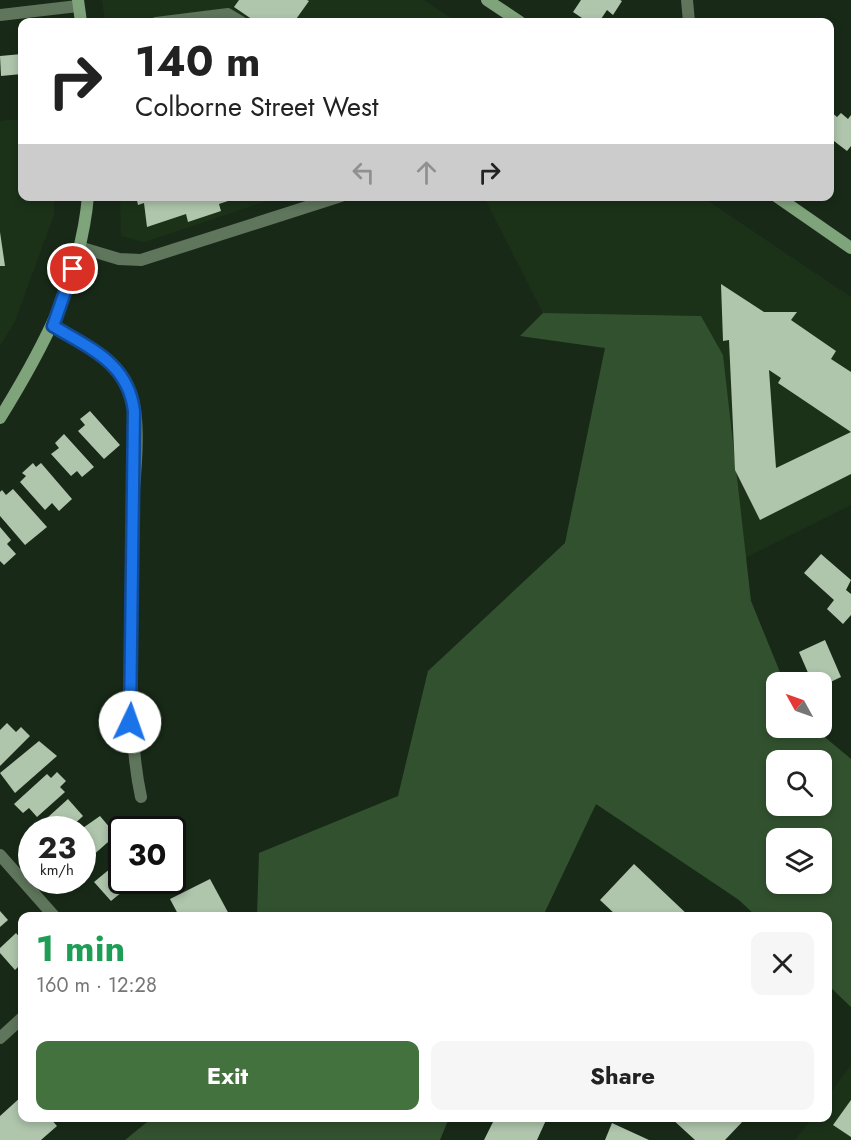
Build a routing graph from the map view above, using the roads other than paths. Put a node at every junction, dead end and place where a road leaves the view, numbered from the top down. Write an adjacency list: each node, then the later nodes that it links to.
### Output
1 (487, 0): 8 (main road)
2 (687, 0): 9 (street)
3 (78, 3): 4 (street); 5 (main road)
4 (0, 15)
5 (80, 18)
6 (188, 18): 7 (lane)
7 (236, 18)
8 (514, 18)
9 (689, 18)
10 (87, 201): 13 (main road)
11 (325, 201): 13 (street)
12 (783, 201): 14 (main road)
13 (79, 247): 15 (main road)
14 (851, 248)
15 (53, 326): 16 (main road); 17 (street)
16 (0, 418)
17 (141, 796)
18 (0, 855): 19 (street)
19 (50, 912)
20 (18, 1022): 21 (street)
21 (0, 1038)

